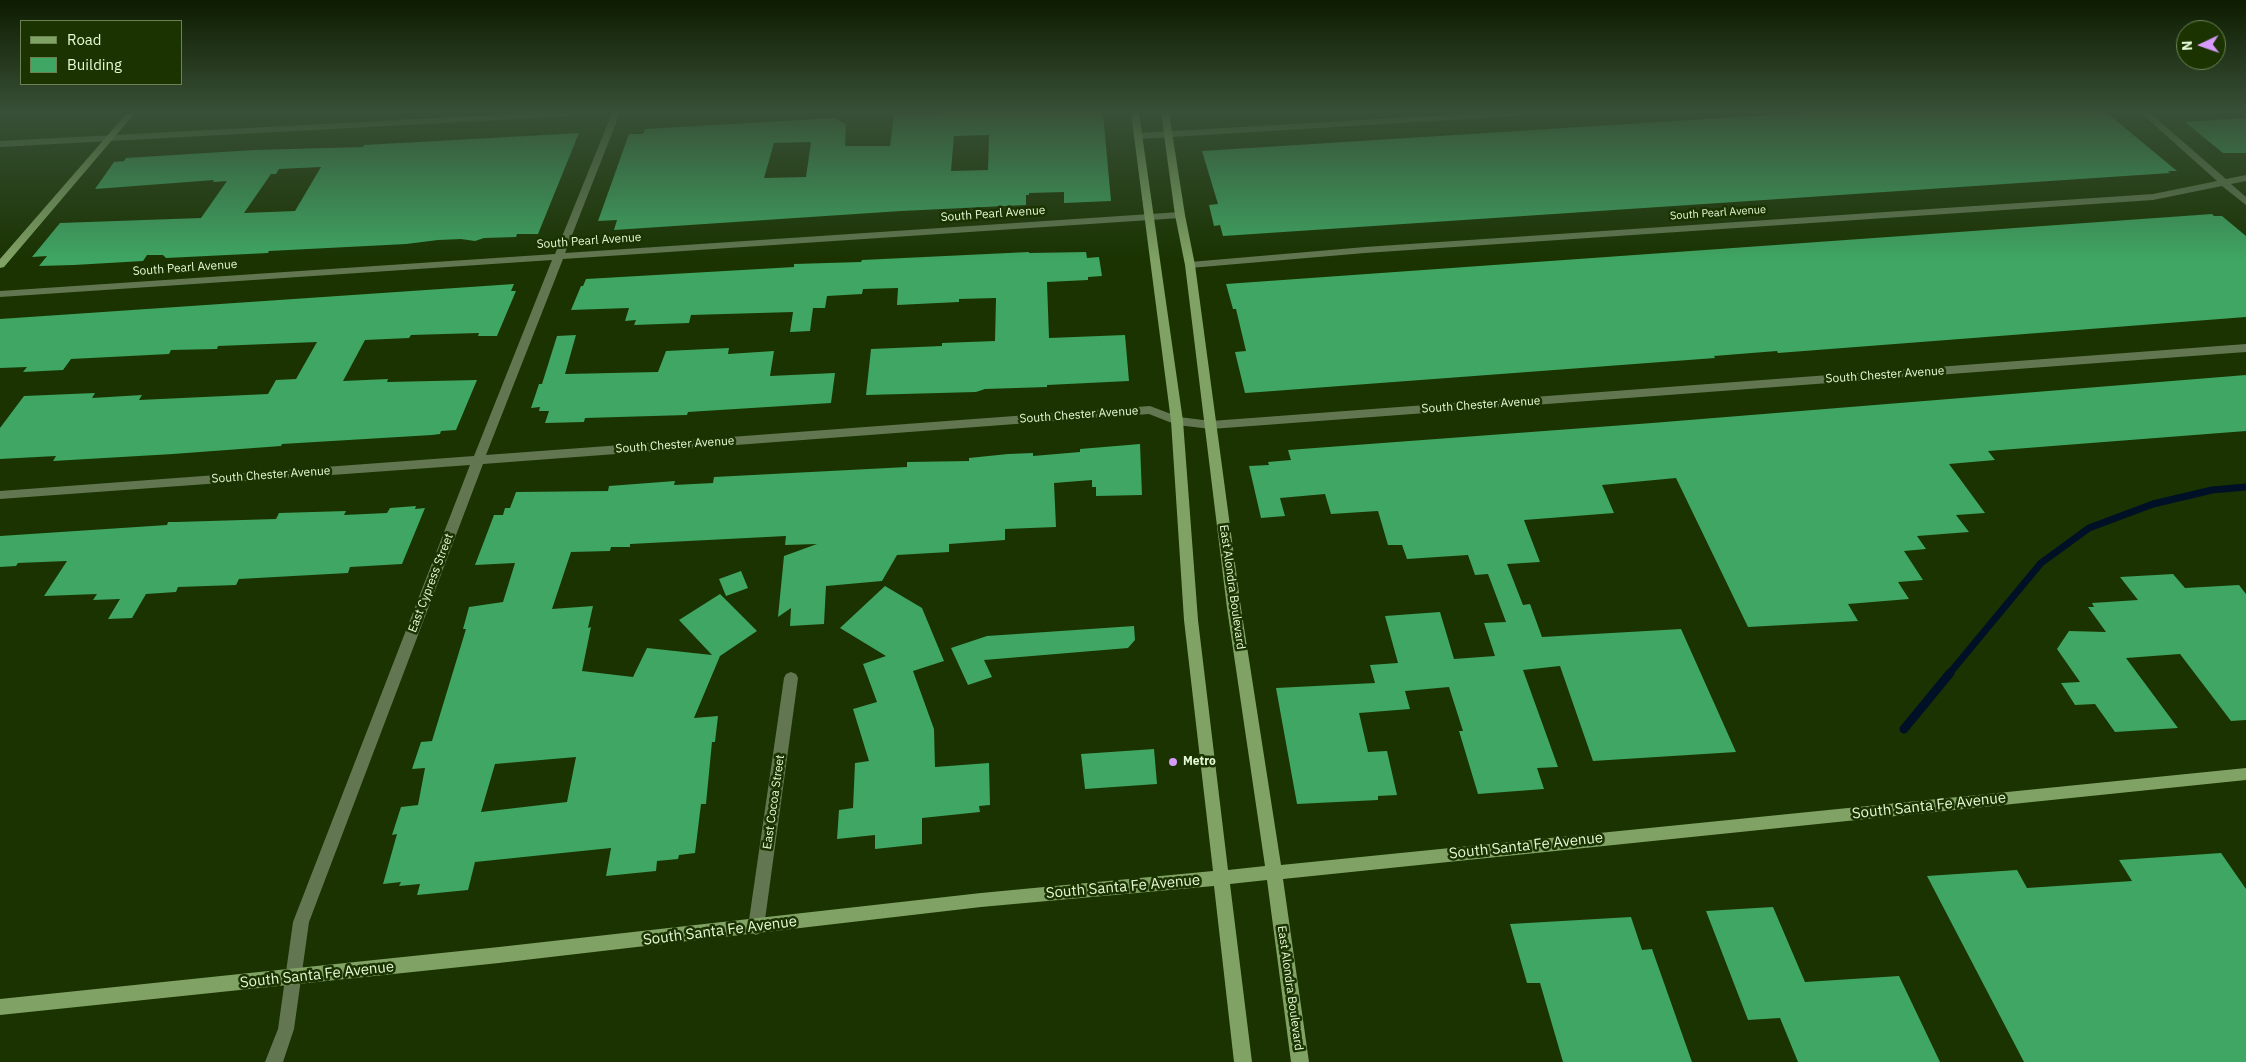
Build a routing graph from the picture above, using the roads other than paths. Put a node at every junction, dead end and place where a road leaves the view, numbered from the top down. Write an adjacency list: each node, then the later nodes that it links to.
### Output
1 (88, 163): 12 (main road)
2 (596, 163): 11 (street, East Cypress Street)
3 (1142, 163): 10 (main road)
4 (1172, 163): 9 (main road, East Alondra Boulevard)
5 (2202, 163): 7 (street)
6 (2246, 178): 7 (street, South Pearl Avenue)
7 (2225, 183): 8 (street); 13 (street, South Pearl Avenue)
8 (2246, 202)
9 (1180, 215): 10 (street, South Pearl Avenue); 13 (main road, East Alondra Boulevard)
10 (1150, 217): 11 (street, South Pearl Avenue); 16 (main road)
11 (560, 255): 14 (street, South Pearl Avenue); 18 (street, East Cypress Street)
12 (0, 265)
13 (1190, 265): 17 (main road, East Alondra Boulevard)
14 (0, 294)
15 (2246, 348): 17 (street, South Chester Avenue)
16 (1177, 421): 17 (street, South Chester Avenue); 18 (street, South Chester Avenue); 23 (main road)
17 (1211, 425): 22 (main road, East Alondra Boulevard)
18 (478, 460): 19 (street, South Chester Avenue); 25 (street, East Cypress Street)
19 (0, 495)
20 (791, 678): 24 (street, East Cocoa Street)
21 (2246, 774): 22 (main road, South Santa Fe Avenue)
22 (1274, 872): 23 (main road, South Santa Fe Avenue); 29 (main road, East Alondra Boulevard)
23 (1220, 878): 24 (main road, South Santa Fe Avenue); 28 (main road)
24 (756, 927): 25 (main road, South Santa Fe Avenue)
25 (293, 977): 26 (main road, South Santa Fe Avenue); 27 (street, East Cypress Street)
26 (0, 1007)
27 (274, 1062)
28 (1243, 1062)
29 (1300, 1062)

